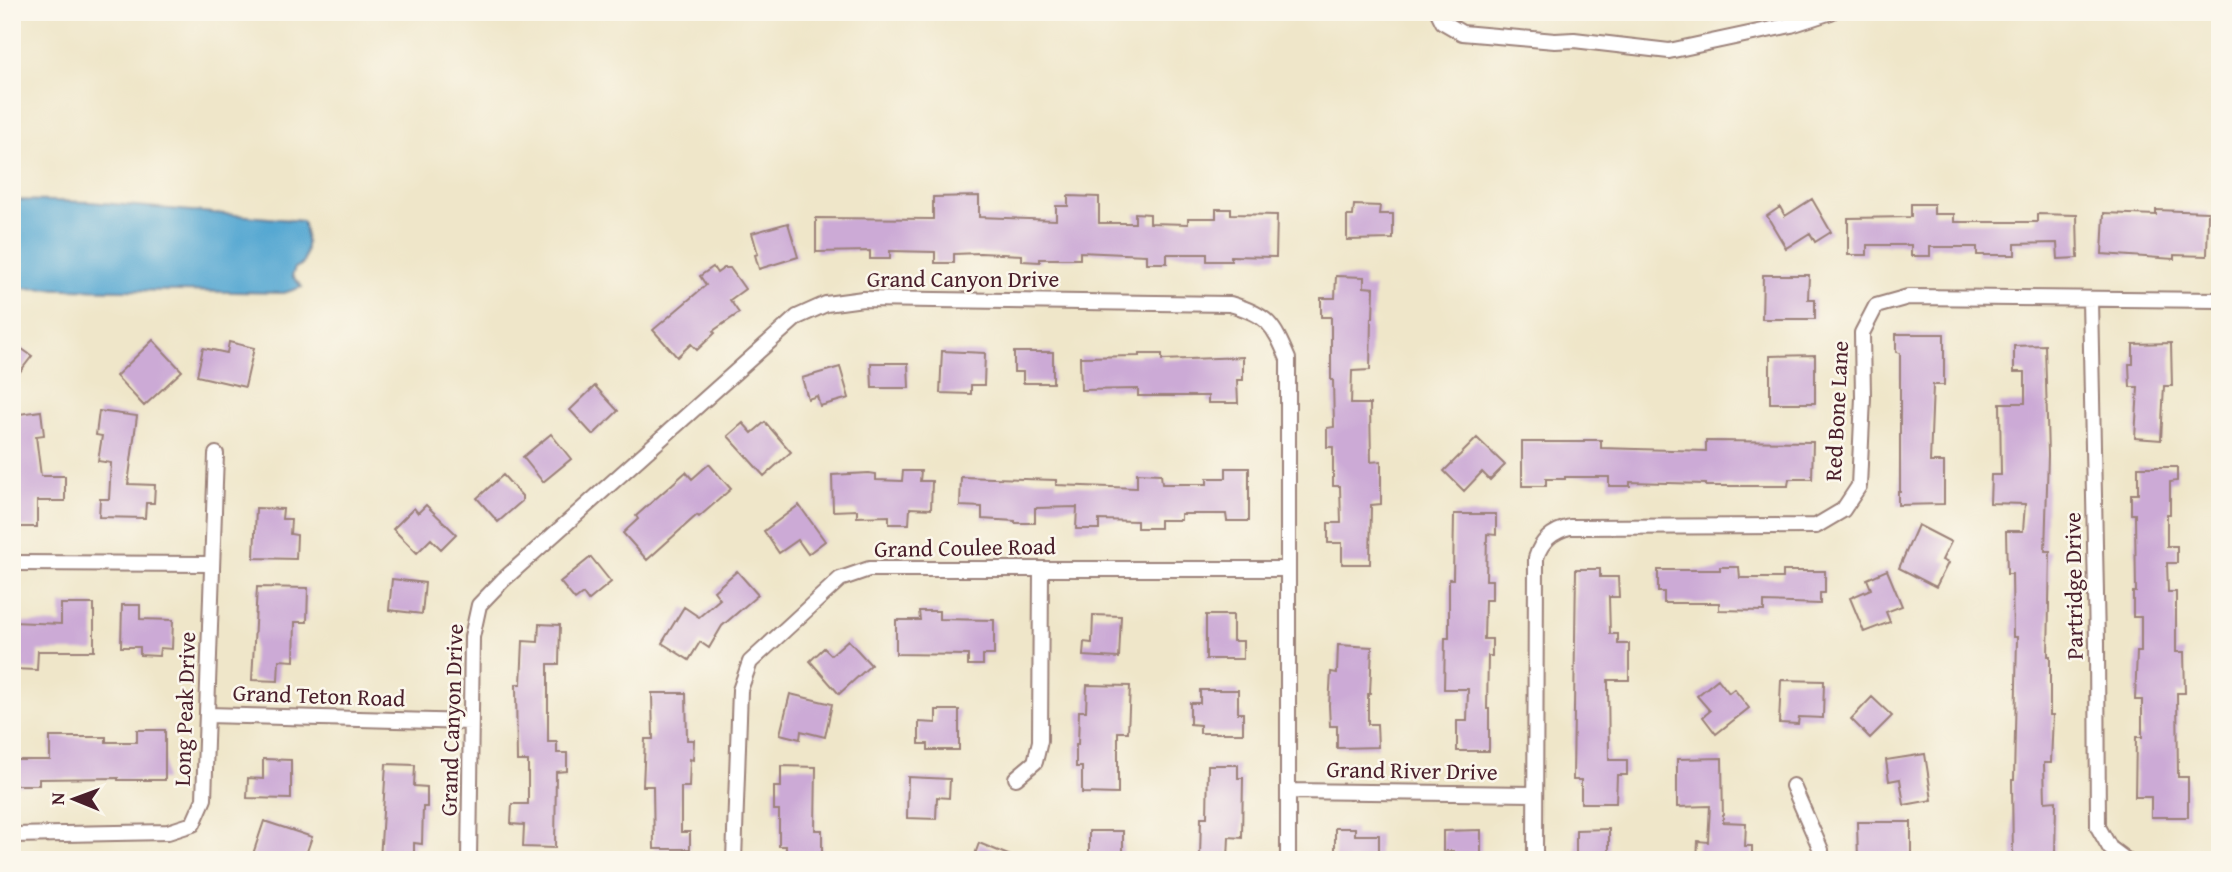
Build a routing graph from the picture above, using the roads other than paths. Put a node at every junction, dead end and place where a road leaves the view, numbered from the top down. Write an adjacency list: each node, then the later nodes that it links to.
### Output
1 (1438, 12): 2 (street)
2 (1832, 12)
3 (2090, 300): 4 (street, Red Bone Lane); 15 (street, Red Bone Lane); 22 (street, Partridge Drive)
4 (2220, 300)
5 (216, 454): 7 (street, Long Peak Drive)
6 (12, 563): 7 (street)
7 (210, 564): 10 (street, Long Peak Drive)
8 (1041, 569): 9 (street, Grand Coulee Road); 12 (street); 18 (street, Grand Coulee Road)
9 (1288, 569): 11 (street, Grand Canyon Drive); 14 (street, Grand Canyon Drive)
10 (207, 715): 11 (street, Grand Teton Road); 16 (street, Long Peak Drive)
11 (471, 722): 17 (street, Grand Canyon Drive)
12 (1016, 778)
13 (1793, 786): 21 (street)
14 (1288, 791): 15 (street, Grand River Drive); 19 (street, Grand Canyon Drive)
15 (1534, 794): 20 (street, Red Bone Lane)
16 (12, 835)
17 (469, 860)
18 (734, 860)
19 (1288, 860)
20 (1535, 860)
21 (1819, 860)
22 (2126, 860)

